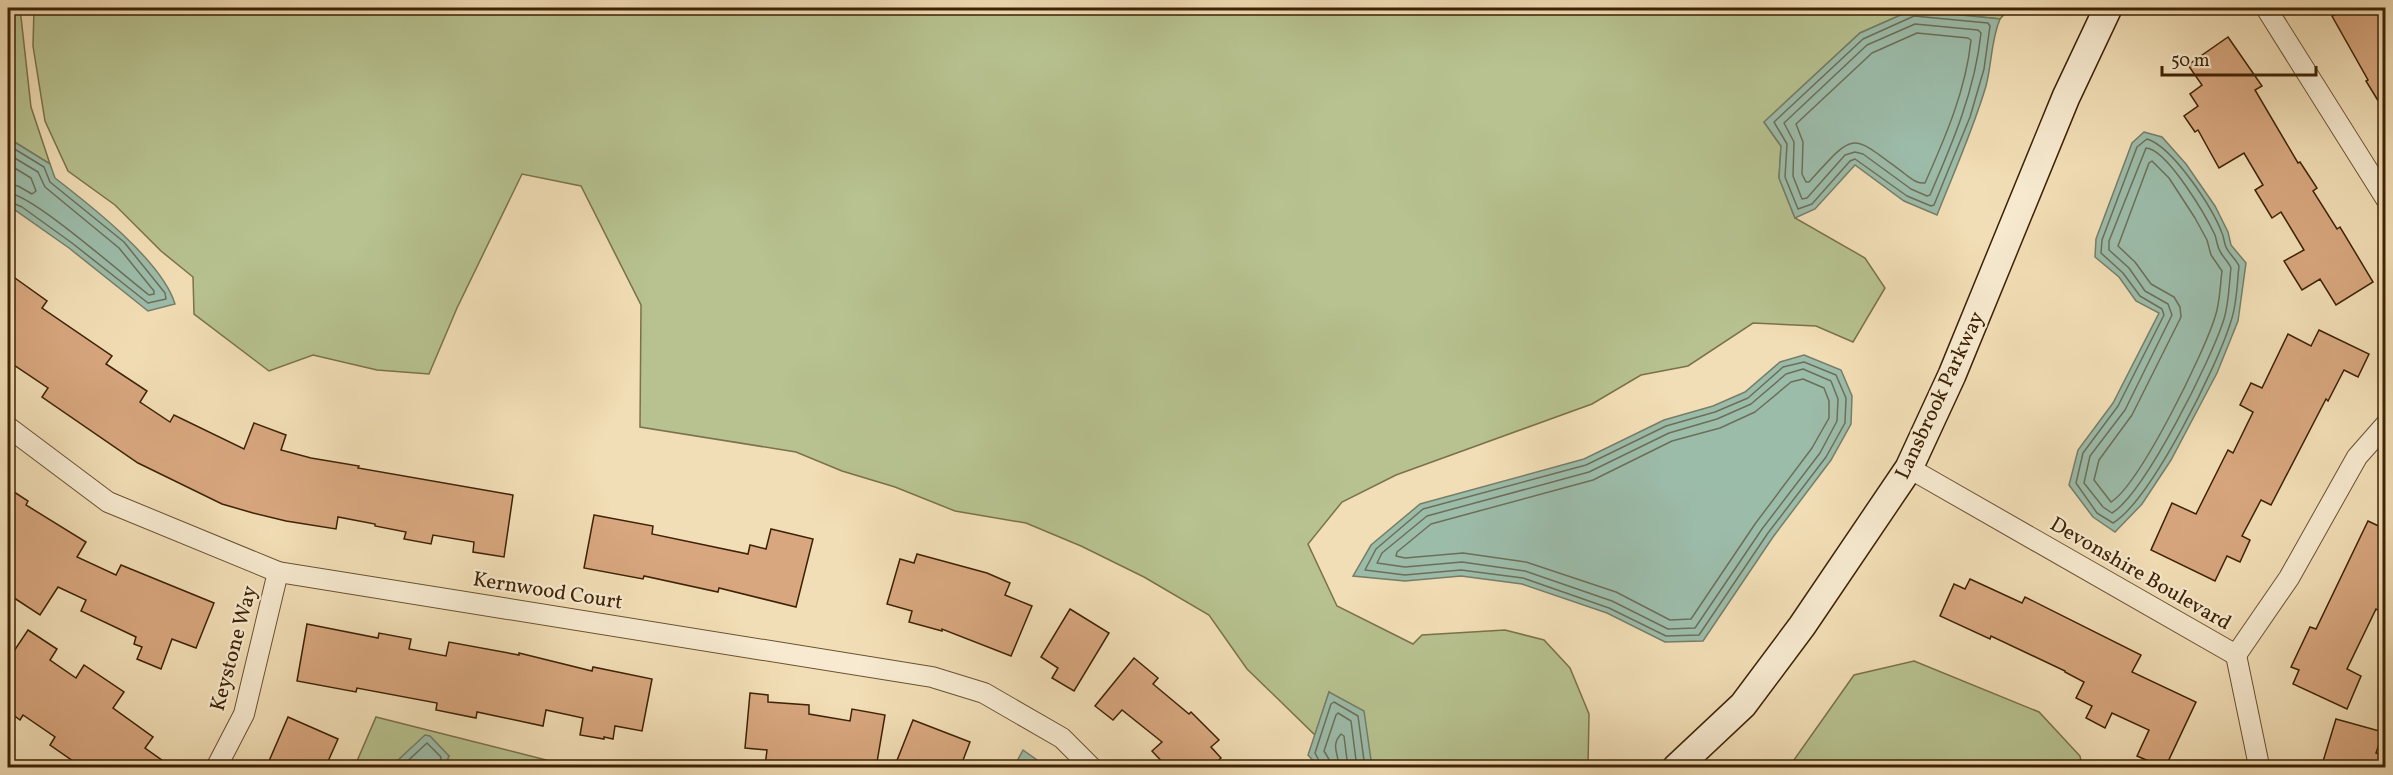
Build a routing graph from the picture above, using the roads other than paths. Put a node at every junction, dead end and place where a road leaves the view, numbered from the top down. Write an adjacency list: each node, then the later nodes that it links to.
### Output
1 (2108, 8): 6 (street, Lansbrook Parkway)
2 (2266, 8): 3 (street)
3 (2385, 199)
4 (2385, 424): 8 (street, Devonshire Boulevard)
5 (8, 427): 7 (street, Kernwood Court)
6 (1909, 468): 8 (street, Devonshire Boulevard); 12 (street, Lansbrook Parkway)
7 (278, 572): 10 (street, Keystone Way); 11 (street, Kernwood Court)
8 (2236, 655): 9 (street)
9 (2258, 761)
10 (216, 768)
11 (1092, 768)
12 (1676, 768)

